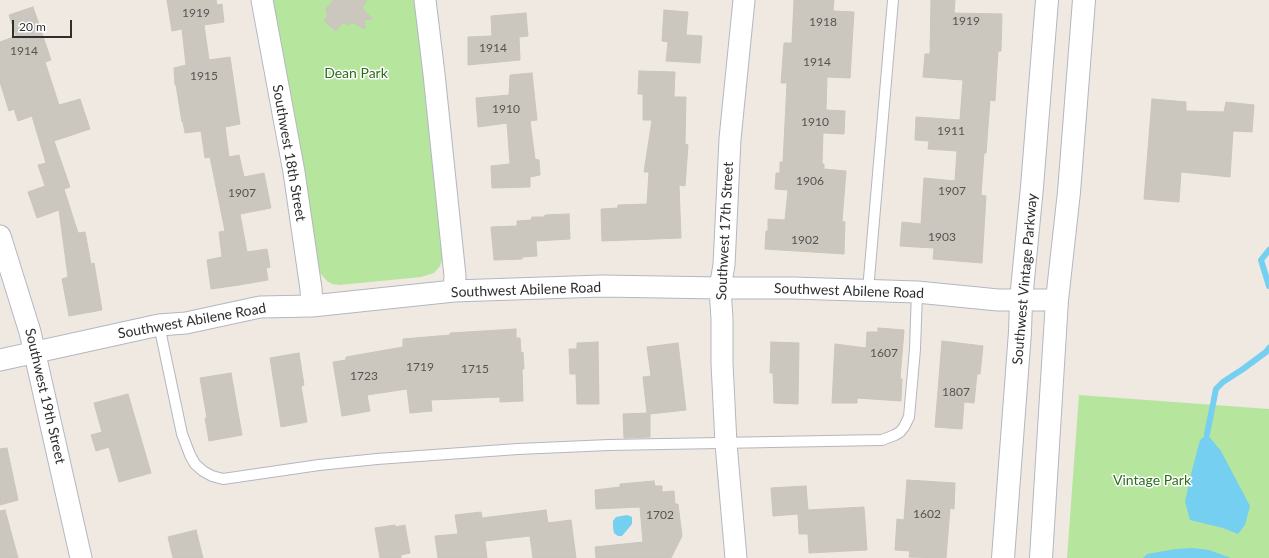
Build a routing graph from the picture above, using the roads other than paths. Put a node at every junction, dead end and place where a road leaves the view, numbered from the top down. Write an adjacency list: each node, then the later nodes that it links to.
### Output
1 (262, 0): 14 (street, Southwest 18th Street)
2 (425, 0): 10 (street)
3 (744, 0): 8 (street, Southwest 17th Street)
4 (893, 0): 9 (lane)
5 (1047, 0): 12 (street, Southwest Vintage Parkway)
6 (1084, 0): 13 (street)
7 (0, 236): 16 (street, Southwest 19th Street)
8 (720, 288): 9 (street, Southwest Abilene Road); 10 (street, Southwest Abilene Road); 18 (street, Southwest 17th Street)
9 (868, 290): 11 (street, Southwest Abilene Road)
10 (454, 291): 14 (street, Southwest Abilene Road)
11 (917, 292): 12 (street, Southwest Abilene Road); 18 (lane)
12 (1021, 300): 13 (street, Southwest Abilene Road); 21 (street, Southwest Vintage Parkway)
13 (1057, 300): 22 (street)
14 (312, 306): 15 (street, Southwest Abilene Road)
15 (159, 325): 16 (street, Southwest Abilene Road); 18 (lane)
16 (35, 353): 17 (street, Southwest Abilene Road); 19 (street, Southwest 19th Street)
17 (0, 360)
18 (726, 444): 20 (street, Southwest 17th Street)
19 (81, 558)
20 (736, 558)
21 (1003, 558)
22 (1041, 558)

